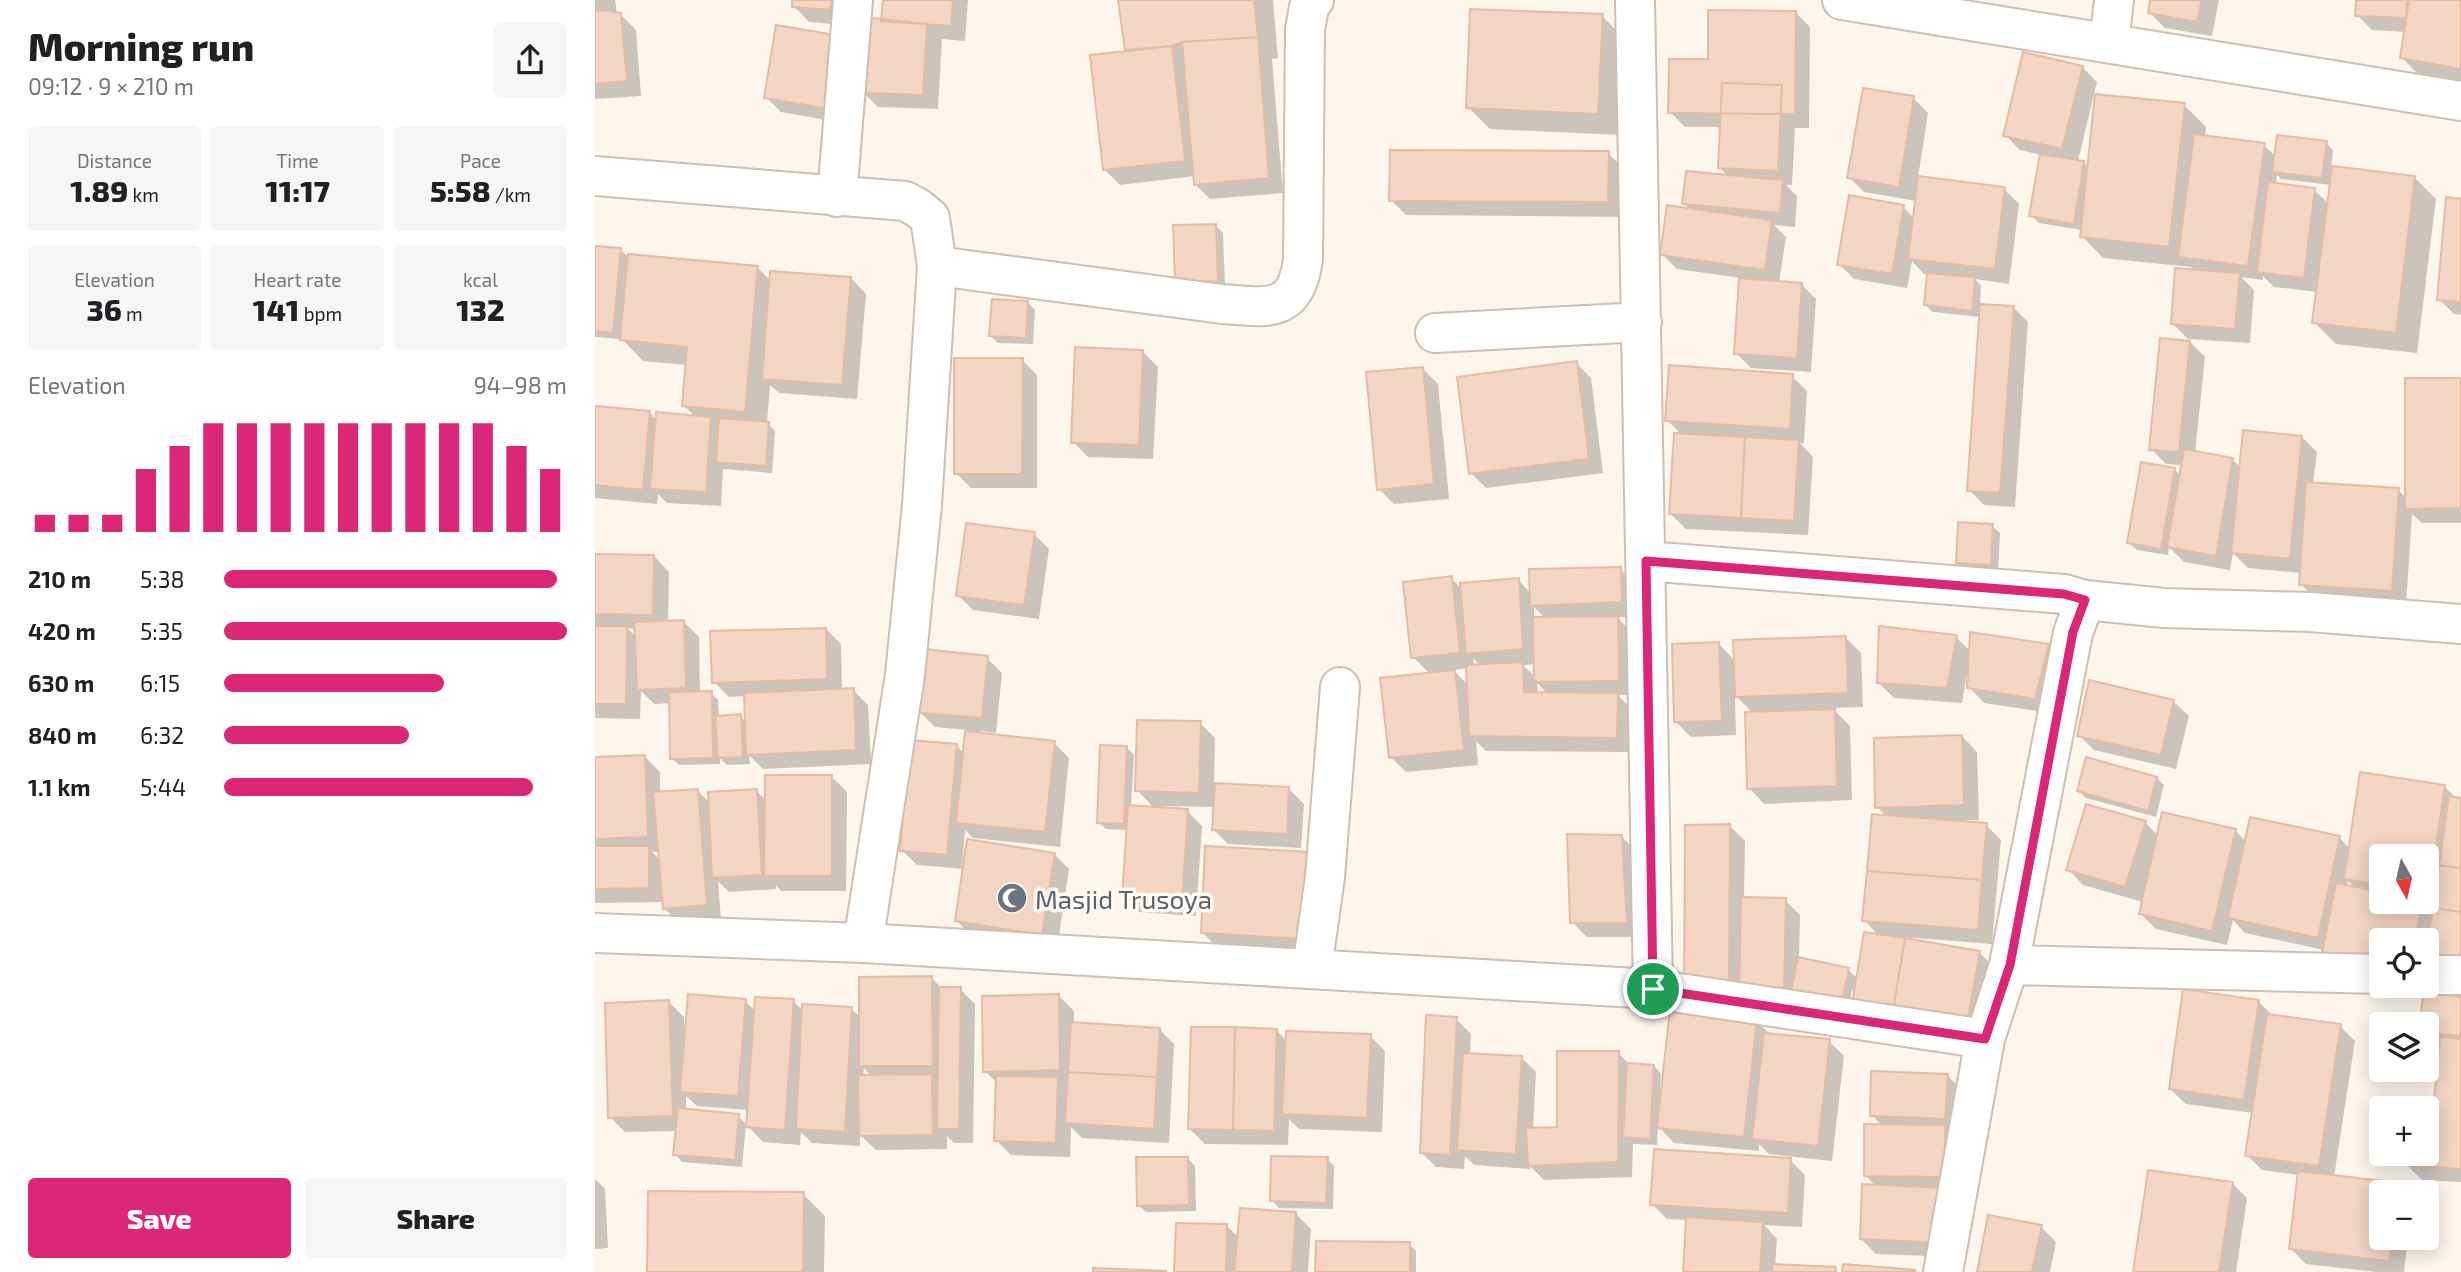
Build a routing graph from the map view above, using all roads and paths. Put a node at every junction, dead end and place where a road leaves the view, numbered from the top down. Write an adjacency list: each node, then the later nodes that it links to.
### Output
1 (853, 0): 9 (street)
2 (1314, 0): 10 (street)
3 (1636, 0): 11 (street)
4 (1842, 0): 6 (street)
5 (2114, 0): 6 (street)
6 (2109, 43): 7 (street)
7 (2461, 101)
8 (595, 176): 9 (street)
9 (837, 197): 10 (street)
10 (937, 266): 18 (street)
11 (1641, 322): 12 (street); 13 (street)
12 (1435, 333)
13 (1646, 561): 14 (street); 24 (street)
14 (2085, 600): 15 (street); 19 (street)
15 (2461, 624)
16 (1340, 687): 20 (street)
17 (595, 933): 18 (street)
18 (863, 943): 20 (street)
19 (2010, 965): 21 (street); 25 (street)
20 (1313, 969): 24 (street)
21 (2369, 974)
22 (2439, 975): 23 (street)
23 (2461, 975)
24 (1653, 989): 25 (street)
25 (1985, 1039): 26 (street)
26 (1943, 1272)

